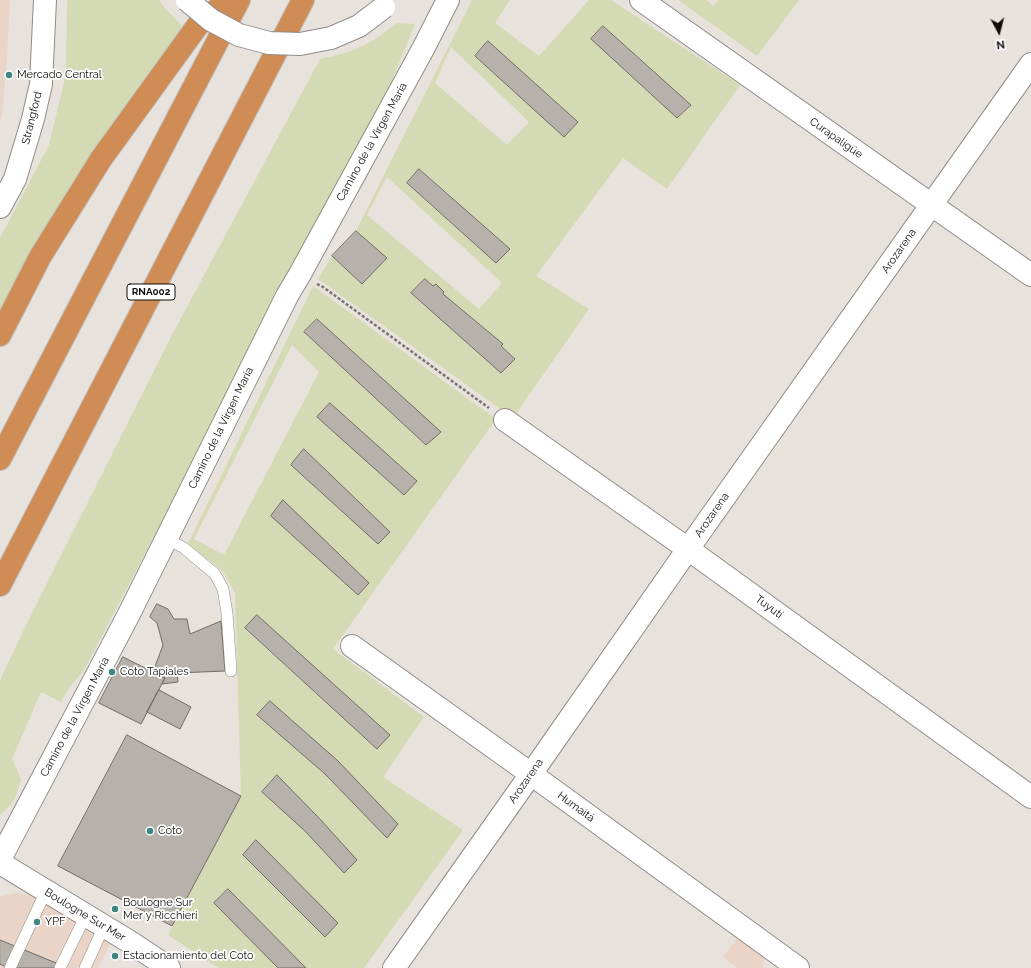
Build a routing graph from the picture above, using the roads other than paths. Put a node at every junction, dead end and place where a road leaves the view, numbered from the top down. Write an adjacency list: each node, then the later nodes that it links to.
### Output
1 (45, 0): 11 (street, Strangford)
2 (187, 0): 8 (street, bridge)
3 (228, 0): 13 (highway)
4 (239, 0): 15 (highway)
5 (303, 0): 18 (highway, RNA002)
6 (448, 0): 16 (street, Camino de la Virgen María)
7 (641, 0): 10 (street, Curapaligüe)
8 (388, 4)
9 (1031, 64): 10 (street, Arozarena)
10 (931, 205): 12 (street, Curapaligüe); 17 (street, Arozarena)
11 (0, 207)
12 (1031, 276)
13 (0, 335)
14 (505, 420): 17 (street, Tuyutí)
15 (0, 459)
16 (167, 539): 20 (lane); 23 (street, Camino de la Virgen María)
17 (688, 549): 21 (street, Arozarena); 22 (street, Tuyutí)
18 (0, 585)
19 (352, 646): 21 (street, Humaitá)
20 (231, 671)
21 (531, 774): 28 (street, Humaitá); 33 (street, Arozarena)
22 (1031, 797)
23 (0, 859)
24 (0, 864): 25 (street, Boulogne Sur Mer)
25 (46, 891): 26 (street, Boulogne Sur Mer); 29 (lane)
26 (86, 915): 27 (street, Boulogne Sur Mer); 30 (lane)
27 (104, 926): 31 (lane); 32 (street, Boulogne Sur Mer)
28 (785, 964)
29 (10, 968)
30 (60, 968)
31 (85, 968)
32 (170, 968)
33 (394, 968)

